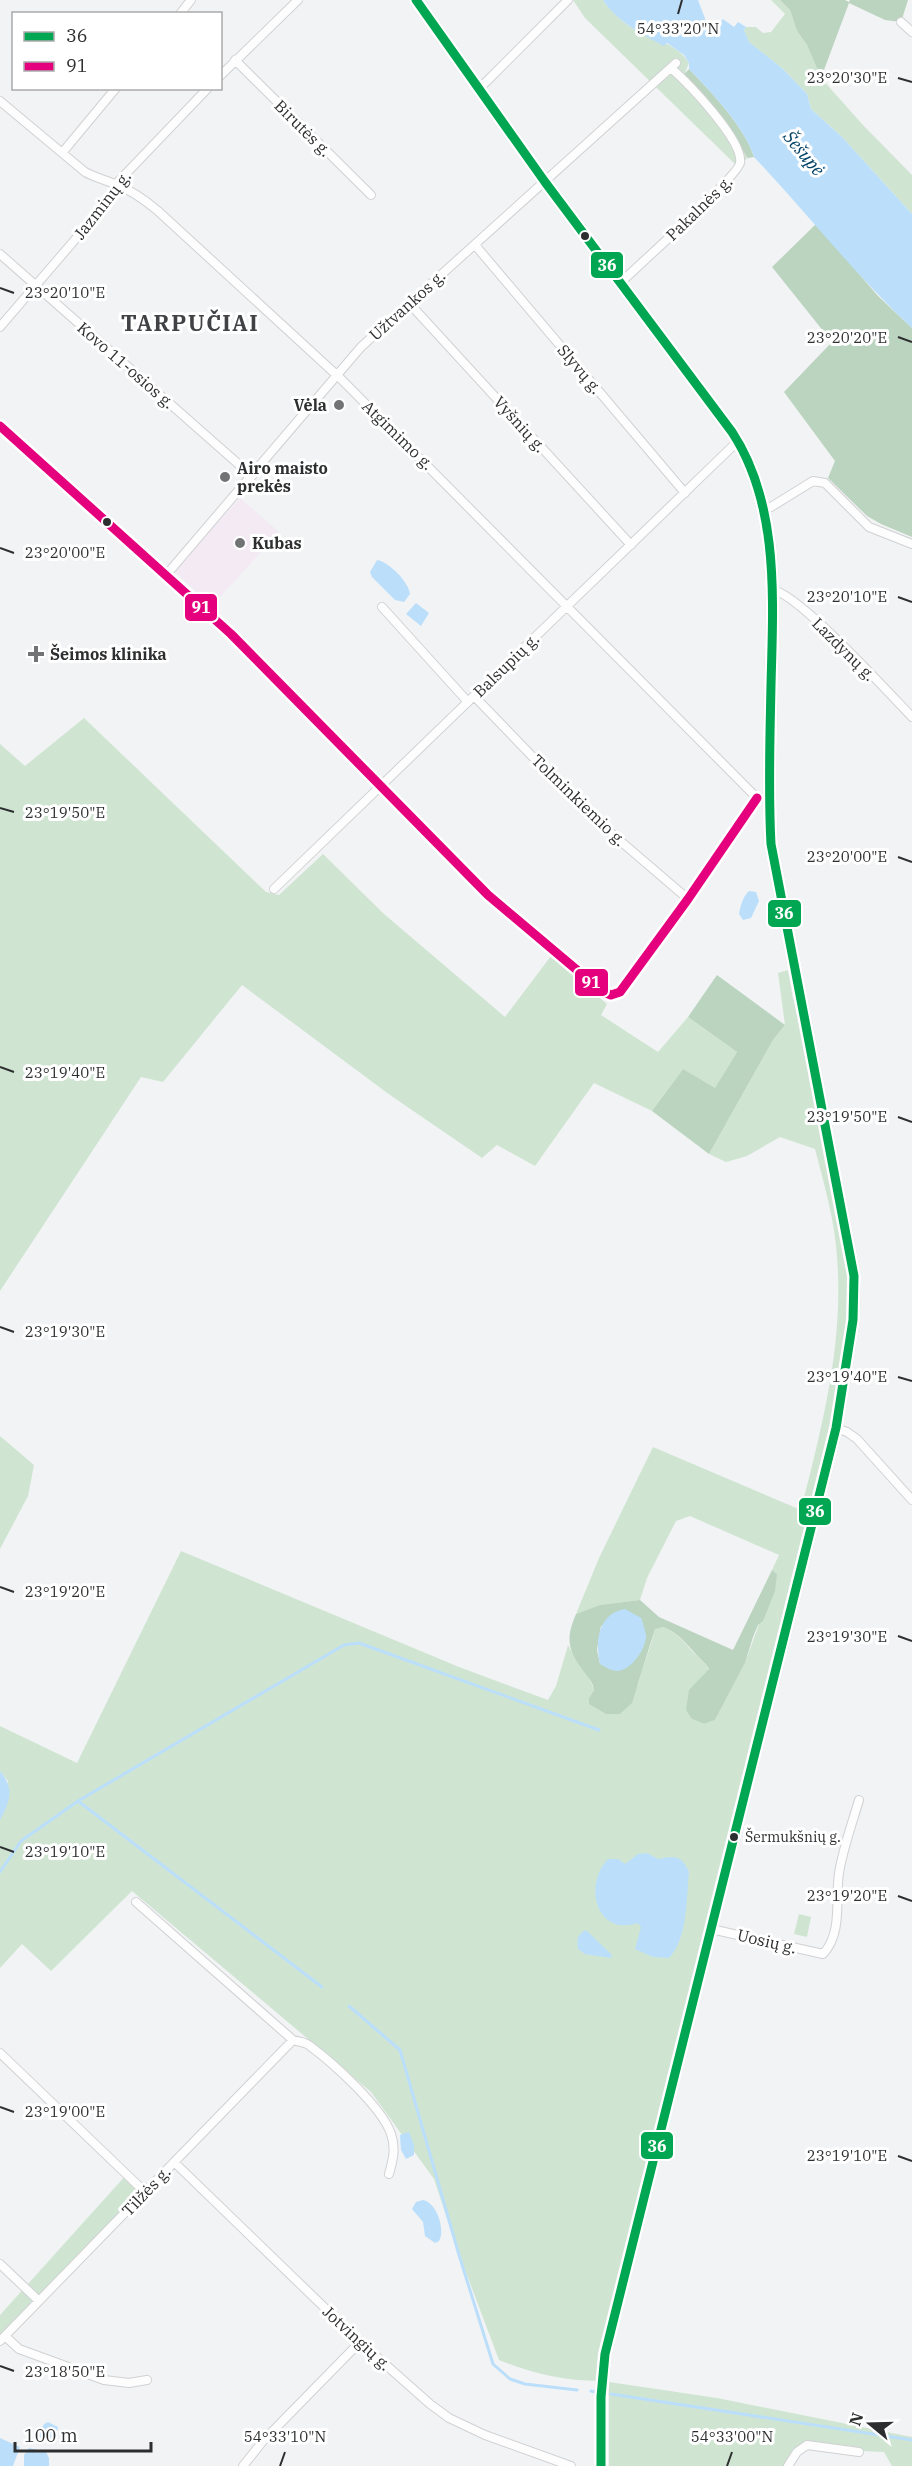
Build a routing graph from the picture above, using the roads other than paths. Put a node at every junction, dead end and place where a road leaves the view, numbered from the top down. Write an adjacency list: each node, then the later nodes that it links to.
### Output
1 (191, 0): 5 (street)
2 (298, 0): 8 (street)
3 (416, 0): 11 (main road)
4 (568, 0): 11 (street)
5 (182, 12)
6 (901, 22): 7 (street)
7 (912, 32)
8 (236, 60): 10 (street); 18 (street, Birutės g.)
9 (674, 65): 16 (street, Užtvankos g.); 21 (street, Pakalnės g.)
10 (222, 74)
11 (479, 89): 16 (main road)
12 (114, 90): 15 (street)
13 (206, 90): 17 (street, Jazminų g.)
14 (0, 101): 15 (street, Atgimimo g.)
15 (62, 153): 17 (street, Atgimimo g.)
16 (545, 182): 19 (street, Užtvankos g.); 21 (main road)
17 (116, 184): 22 (street, Jazminų g.); 25 (street, Atgimimo g.)
18 (371, 195)
19 (475, 245): 23 (street, Užtvankos g.); 29 (street, Slyvų g.)
20 (0, 254): 22 (street, Kovo 11-osios g.)
21 (620, 283): 27 (main road)
22 (36, 285): 24 (street, Jazminų g.); 28 (street, Kovo 11-osios g.)
23 (409, 303): 25 (street, Užtvankos g.); 32 (street, Vyšnių g.)
24 (0, 327)
25 (337, 375): 28 (street, Užtvankos g.); 36 (street, Atgimimo g.)
26 (0, 426): 33 (street)
27 (737, 442): 29 (street, Balsupių g.); 30 (main road)
28 (252, 476): 33 (street, Užtvankos g.)
29 (685, 493): 32 (street, Balsupių g.)
30 (763, 509): 31 (street); 34 (main road)
31 (912, 544)
32 (631, 545): 36 (street, Balsupių g.)
33 (166, 574): 39 (street)
34 (772, 590): 38 (street, Lazdynų g.); 40 (main road)
35 (382, 607): 37 (street, Tolminkiemio g.)
36 (567, 607): 37 (street, Balsupių g.); 40 (street, Atgimimo g.)
37 (471, 699): 39 (street, Balsupių g.); 42 (street, Tolminkiemio g.)
38 (912, 717)
39 (381, 786): 41 (street, Balsupių g.); 42 (street)
40 (763, 797): 42 (street); 43 (main road)
41 (274, 889)
42 (688, 900)
43 (836, 1428): 44 (street); 47 (main road)
44 (912, 1500)
45 (859, 1800): 47 (street, Uosių g.)
46 (136, 1902): 48 (street)
47 (711, 1929): 61 (main road)
48 (293, 2040): 50 (street, Tilžės g.); 51 (street)
49 (0, 2053): 52 (street)
50 (174, 2162): 52 (street, Tilžės g.); 56 (street, Jotvingių g.)
51 (390, 2174)
52 (145, 2192): 54 (street, Tilžės g.)
53 (0, 2264): 54 (street)
54 (39, 2301): 55 (street, Tilžės g.)
55 (3, 2339): 57 (street)
56 (360, 2342): 59 (street); 60 (street, Jotvingių g.)
57 (147, 2380)
58 (860, 2452): 62 (street)
59 (243, 2466)
60 (571, 2466)
61 (601, 2466)
62 (788, 2466)

